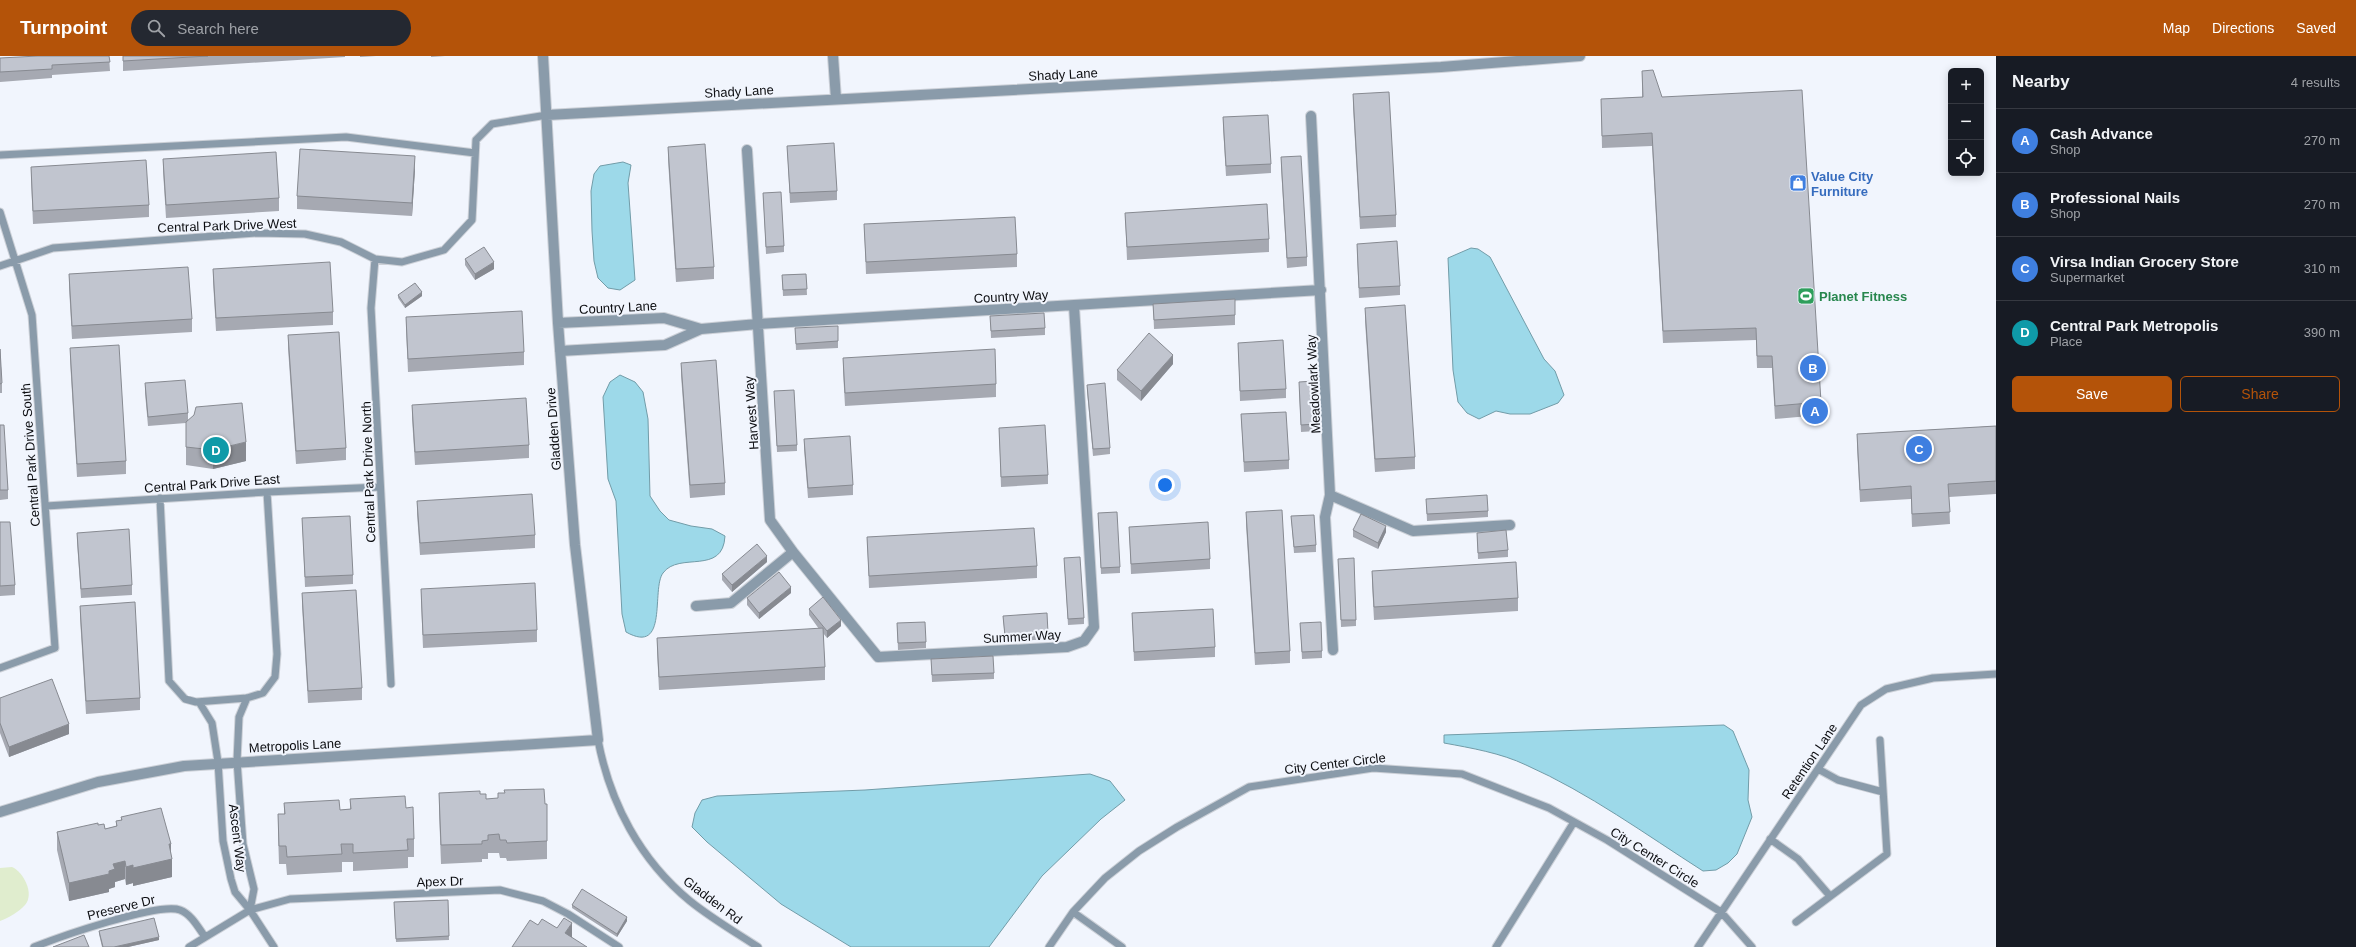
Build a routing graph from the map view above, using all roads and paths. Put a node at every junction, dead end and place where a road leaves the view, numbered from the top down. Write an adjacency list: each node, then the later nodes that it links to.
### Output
1 (543, 56): 5 (street, Gladden Drive)
2 (833, 56): 4 (street)
3 (1580, 56): 4 (street, Shady Lane)
4 (836, 99): 5 (street, Shady Lane)
5 (547, 115): 8 (lane, Central Park Drive West); 16 (street, Gladden Drive)
6 (1311, 116): 14 (street, Meadowlark Way)
7 (747, 150): 17 (street, Harvest Way)
8 (475, 153): 9 (lane); 11 (lane, Central Park Drive West)
9 (0, 155)
10 (0, 212): 12 (lane, Central Park Drive South)
11 (375, 259): 12 (lane, Central Park Drive West); 20 (lane, Central Park Drive North)
12 (16, 262): 13 (lane, Central Park Drive West); 24 (lane, Central Park Drive South)
13 (0, 266)
14 (1321, 290): 15 (street, Country Way); 22 (street, Meadowlark Way)
15 (1074, 306): 17 (street, Country Way); 26 (street, Summer Way)
16 (558, 323): 18 (street, Country Lane); 19 (street, Gladden Drive)
17 (758, 324): 18 (street, Country Way); 26 (street, Harvest Way)
18 (702, 329): 19 (street)
19 (560, 351): 34 (street, Gladden Drive)
20 (380, 487): 21 (lane, Central Park Drive East); 31 (lane, Central Park Drive North)
21 (267, 492): 23 (lane, Central Park Drive East); 32 (lane)
22 (1330, 495): 25 (street); 28 (street, Meadowlark Way)
23 (160, 498): 24 (lane, Central Park Drive East); 33 (lane)
24 (46, 506): 29 (lane, Central Park Drive South)
25 (1510, 525)
26 (793, 552): 27 (street)
27 (696, 606)
28 (1334, 650)
29 (0, 668)
30 (1996, 674): 38 (lane, Retention Lane)
31 (391, 684)
32 (247, 698): 33 (lane); 36 (lane, Ascent Way)
33 (199, 702): 37 (lane, Ascent Way)
34 (598, 740): 36 (street, Metropolis Lane); 53 (lane, Gladden Rd)
35 (1880, 740): 39 (lane)
36 (237, 761): 37 (street, Metropolis Lane); 44 (lane, Ascent Way)
37 (218, 762): 40 (street, Metropolis Lane); 44 (lane, Ascent Way)
38 (1818, 769): 39 (lane); 42 (lane, Retention Lane)
39 (1883, 792): 43 (lane)
40 (0, 812)
41 (1574, 822): 45 (lane, City Center Circle); 46 (lane, City Center Circle); 56 (lane)
42 (1770, 839): 43 (lane); 46 (lane, Retention Lane)
43 (1830, 896): 47 (lane)
44 (250, 910): 48 (lane); 51 (lane, Ascent Way); 52 (lane, Apex Dr)
45 (1073, 912): 54 (lane, City Center Circle); 55 (lane)
46 (1721, 912): 57 (lane, Retention Lane); 58 (lane, City Center Circle)
47 (1796, 922)
48 (205, 937): 49 (lane, Preserve Dr); 50 (lane)
49 (34, 947)
50 (189, 947)
51 (274, 947)
52 (619, 947)
53 (758, 947)
54 (1049, 947)
55 (1122, 947)
56 (1496, 947)
57 (1698, 947)
58 (1752, 947)

